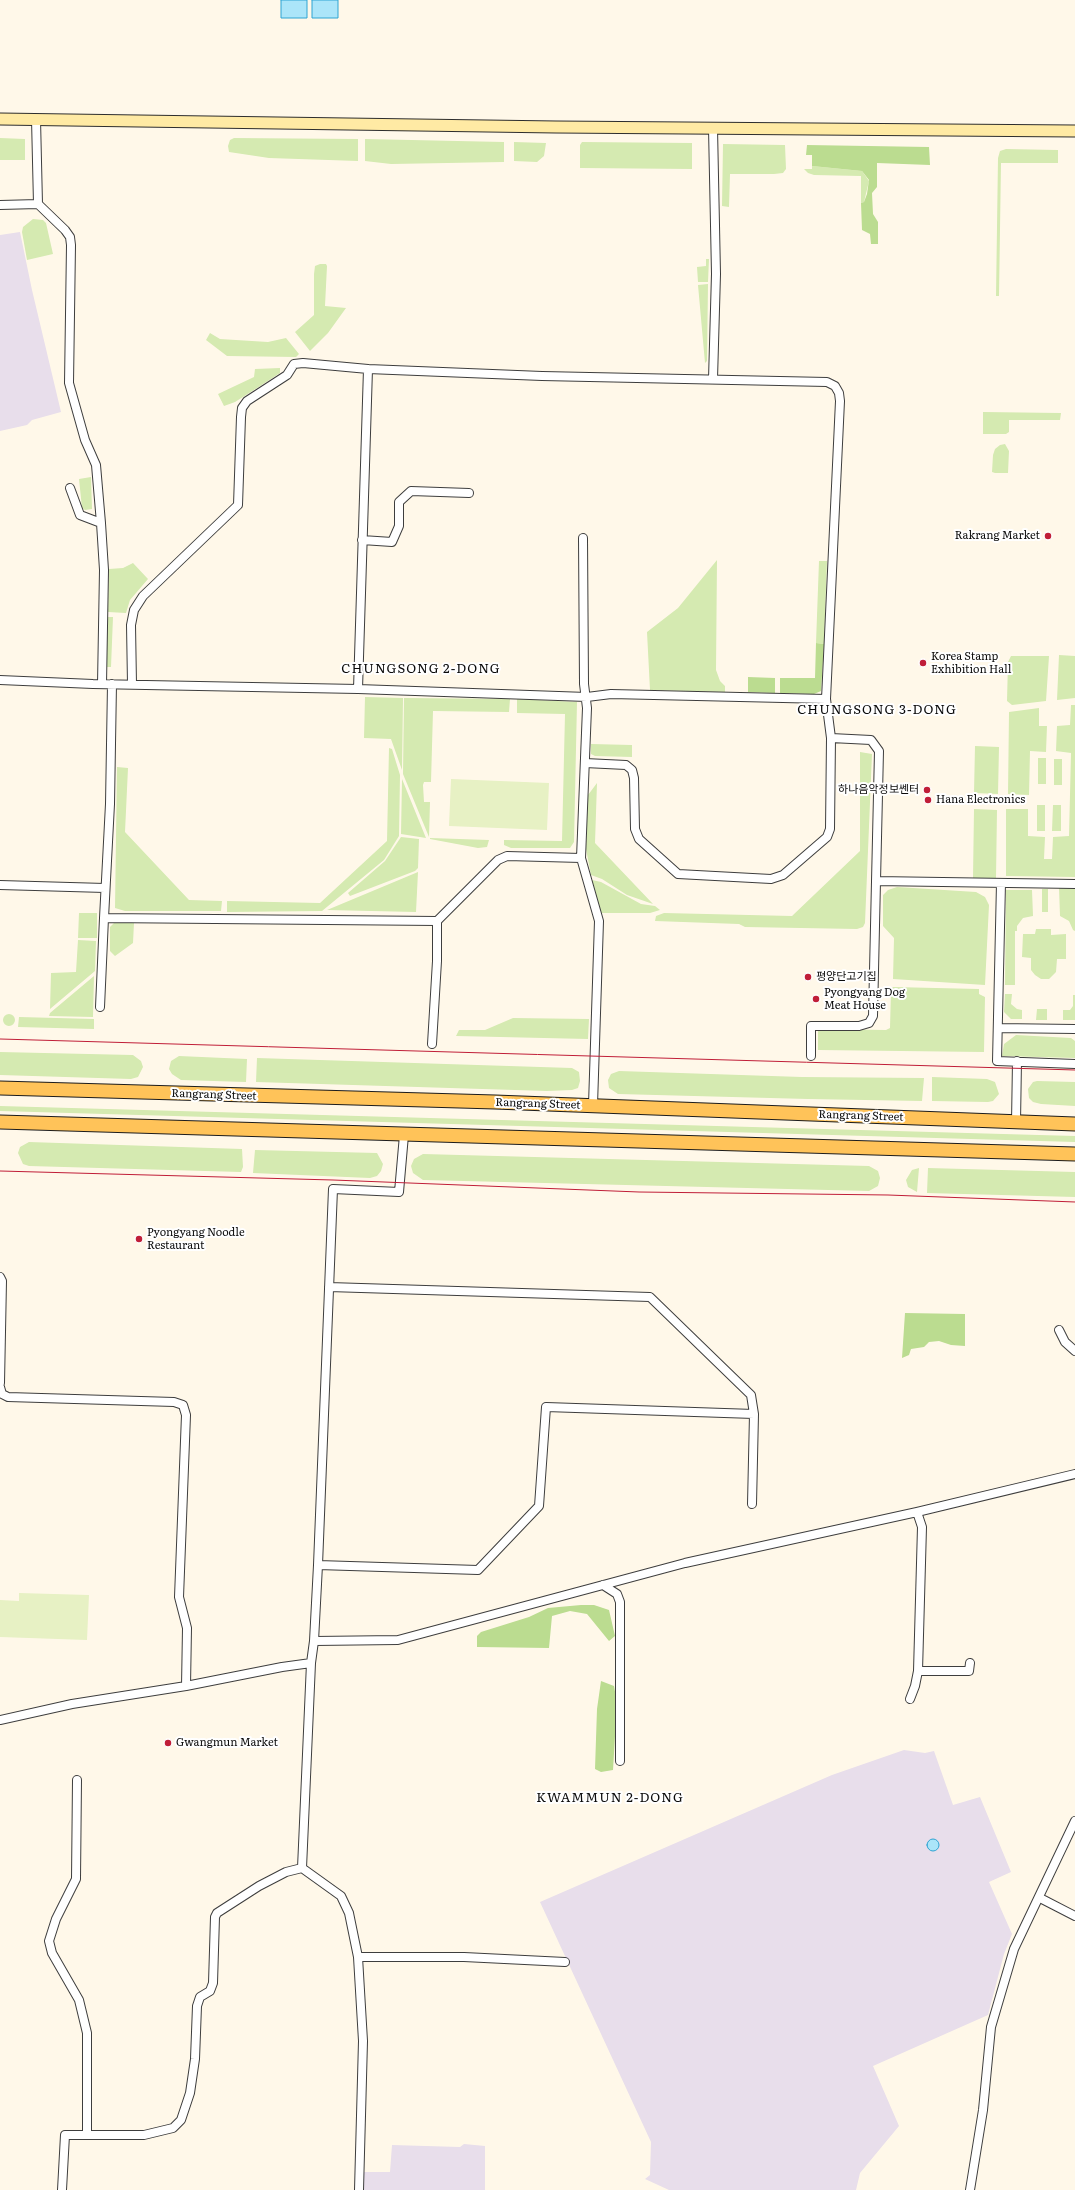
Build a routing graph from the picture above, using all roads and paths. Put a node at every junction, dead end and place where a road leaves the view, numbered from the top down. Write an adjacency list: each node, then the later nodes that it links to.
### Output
1 (0, 119): 2 (main road)
2 (36, 119): 3 (main road); 5 (street)
3 (713, 128): 4 (main road); 8 (street)
4 (1075, 131)
5 (38, 204): 6 (street); 11 (street)
6 (0, 205)
7 (368, 369): 8 (street); 13 (street); 17 (street)
8 (713, 379): 20 (street)
9 (70, 488): 11 (street)
10 (469, 493): 13 (street)
11 (101, 523): 15 (street)
12 (583, 538): 19 (street)
13 (362, 540): 18 (street)
14 (0, 680): 15 (street)
15 (102, 684): 16 (street)
16 (112, 684): 17 (street); 28 (street)
17 (132, 684): 18 (street)
18 (358, 689): 19 (street)
19 (587, 697): 20 (street); 22 (street)
20 (826, 699): 21 (street)
21 (831, 738): 22 (street); 24 (street)
22 (585, 764): 23 (street)
23 (581, 858): 30 (street); 39 (street)
24 (876, 881): 25 (street); 35 (street)
25 (1001, 883): 26 (street); 32 (street)
26 (1075, 884)
27 (0, 885): 28 (street)
28 (105, 888): 29 (street)
29 (104, 918): 30 (street); 31 (street)
30 (437, 921): 34 (street)
31 (100, 1007)
32 (998, 1028): 33 (street); 36 (street)
33 (1075, 1029)
34 (432, 1044)
35 (811, 1056)
36 (1017, 1062): 37 (street); 41 (street)
37 (1075, 1064)
38 (0, 1088): 39 (main road, Rangrang Street)
39 (593, 1105): 41 (main road, Rangrang Street)
40 (0, 1122): 43 (main road)
41 (1016, 1122): 42 (main road, Rangrang Street)
42 (1075, 1124)
43 (404, 1135): 44 (main road); 46 (street)
44 (1075, 1154)
45 (0, 1277): 49 (street)
46 (329, 1287): 51 (street); 55 (street)
47 (1059, 1330): 48 (street)
48 (1075, 1351)
49 (0, 1383)
50 (0, 1387): 61 (street)
51 (754, 1414): 53 (street); 55 (street)
52 (1075, 1474): 54 (street)
53 (752, 1504)
54 (916, 1512): 56 (street); 60 (street)
55 (318, 1564): 57 (street)
56 (603, 1585): 57 (street); 64 (street)
57 (314, 1641): 58 (street)
58 (311, 1663): 61 (street); 67 (street)
59 (970, 1663): 60 (street)
60 (918, 1671): 62 (street)
61 (186, 1686): 63 (street)
62 (910, 1699)
63 (0, 1720)
64 (620, 1761)
65 (77, 1780): 72 (street)
66 (1075, 1821): 68 (street)
67 (302, 1868): 70 (street); 72 (street)
68 (1040, 1898): 69 (street); 75 (street)
69 (1075, 1916)
70 (358, 1957): 71 (street); 74 (street)
71 (565, 1962)
72 (88, 2134): 73 (street)
73 (62, 2190)
74 (359, 2190)
75 (970, 2190)

